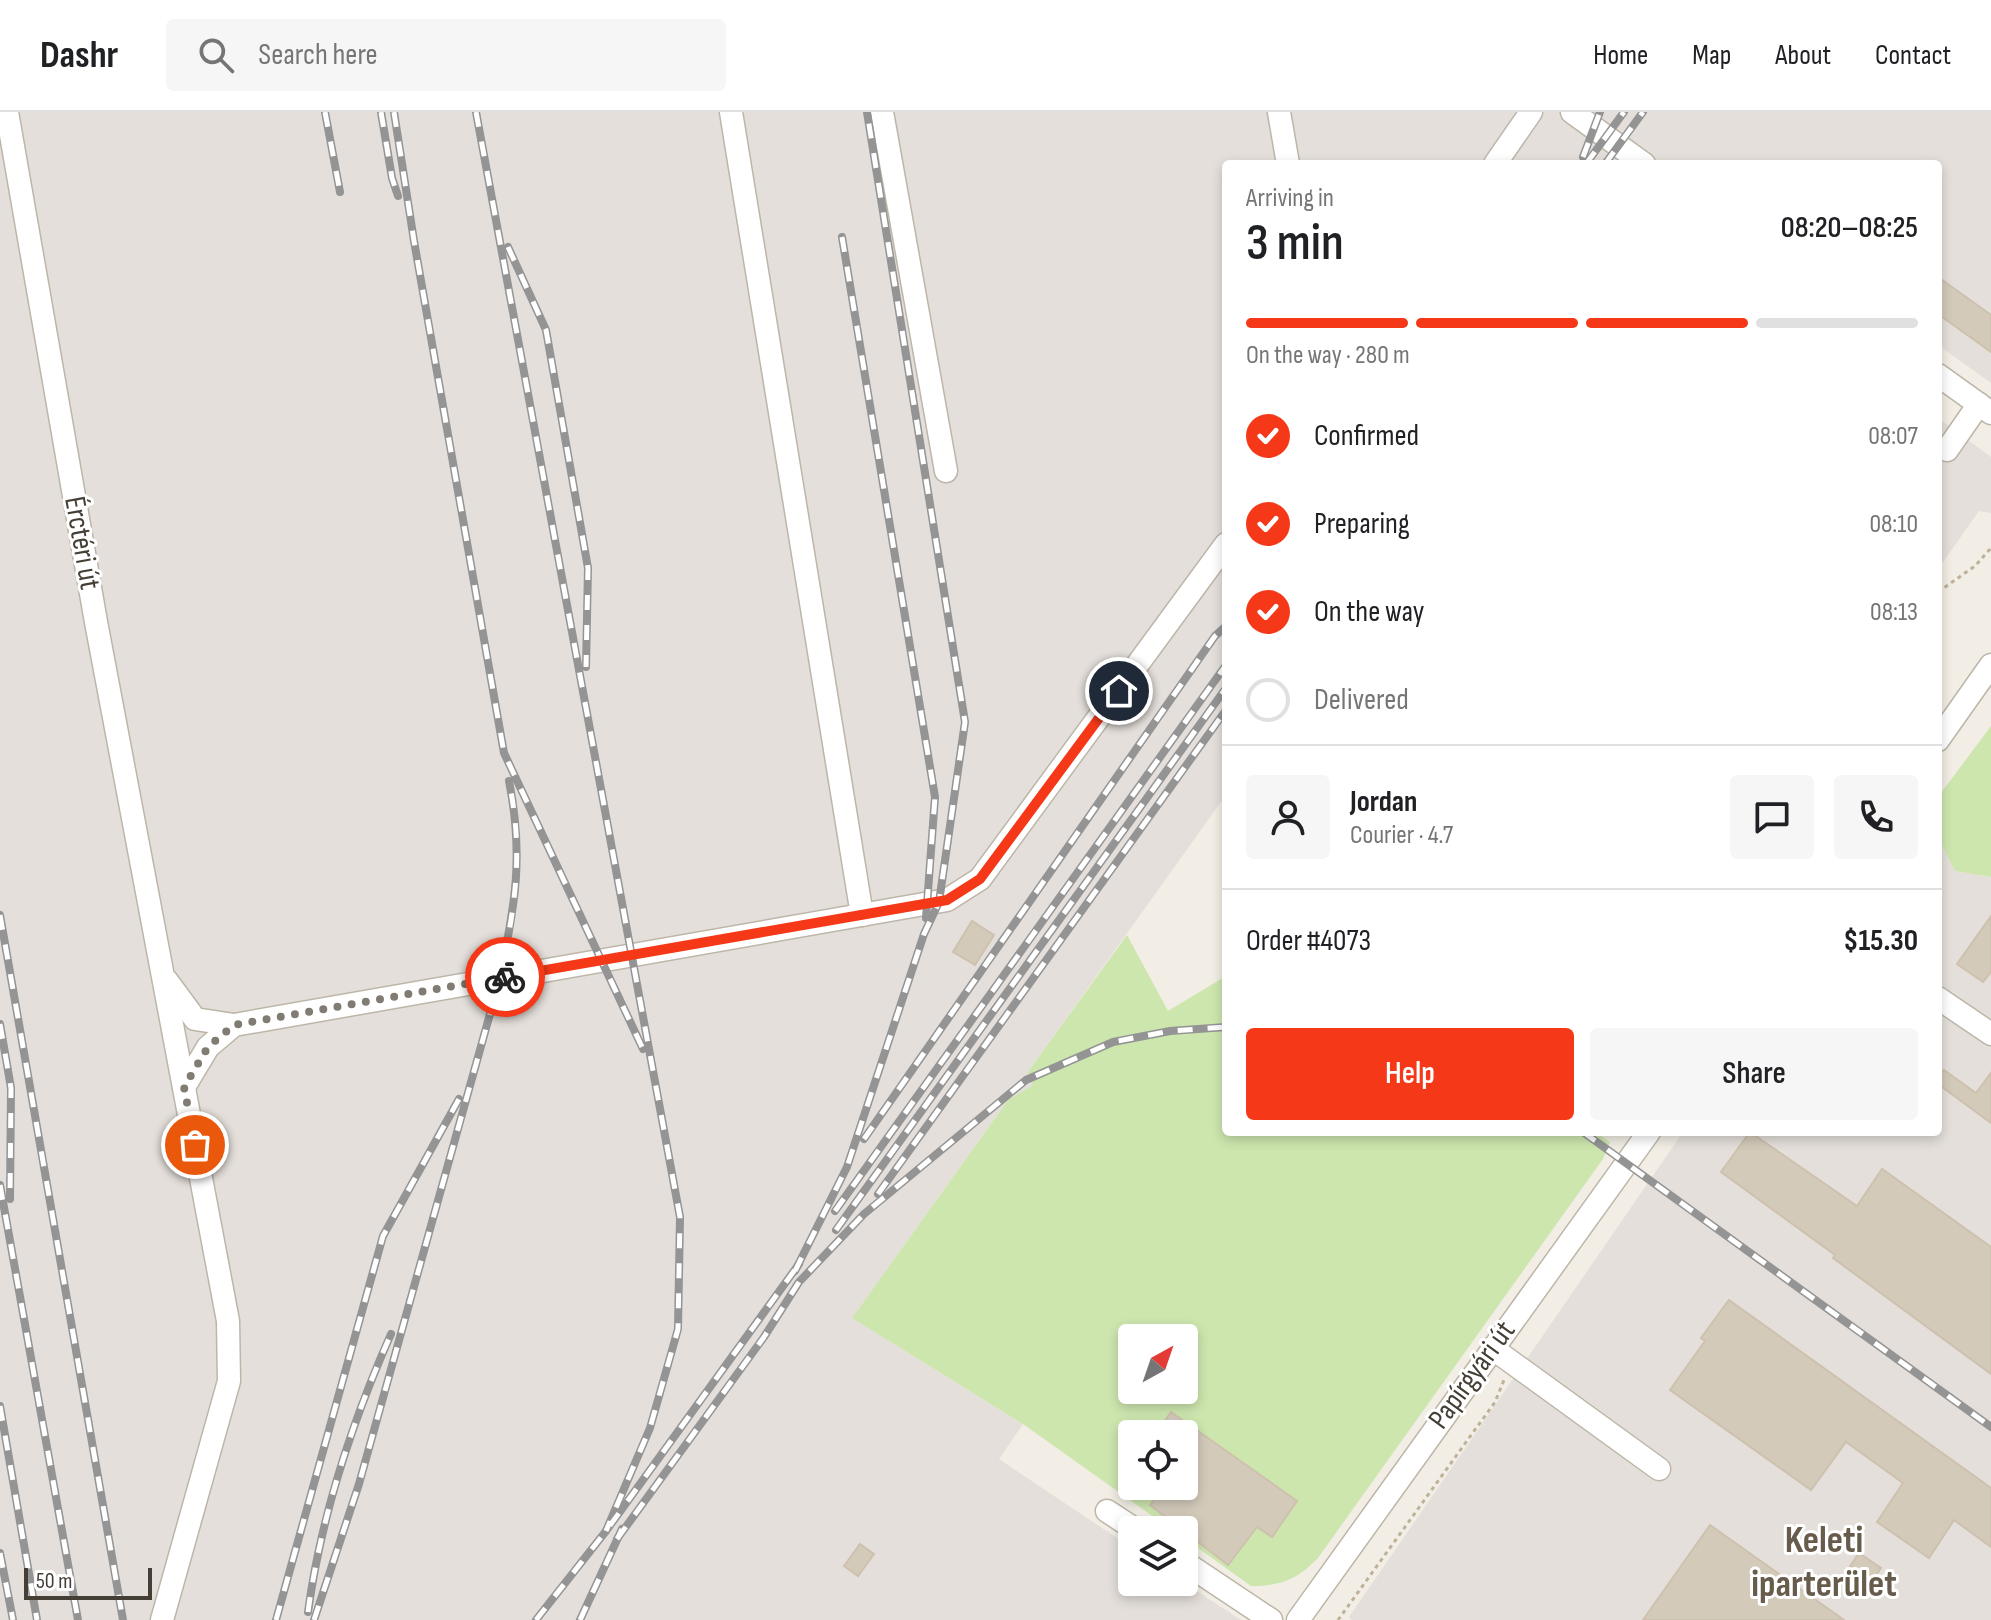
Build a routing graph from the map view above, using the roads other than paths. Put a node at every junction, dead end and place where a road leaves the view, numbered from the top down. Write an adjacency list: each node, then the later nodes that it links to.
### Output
1 (7, 112): 18 (street, Érctéri út)
2 (731, 112): 17 (street)
3 (882, 112): 13 (street)
4 (1279, 112): 7 (street)
5 (1531, 112): 8 (street)
6 (1572, 112): 9 (street)
7 (1287, 160)
8 (1498, 160)
9 (1638, 160)
10 (1942, 378): 11 (street)
11 (1985, 408): 12 (street)
12 (1947, 450)
13 (946, 471)
14 (1222, 549): 17 (street)
15 (1991, 665): 16 (street)
16 (1942, 734)
17 (862, 915): 20 (street)
18 (162, 974): 20 (street); 22 (street, Érctéri út)
19 (1942, 1001): 21 (street)
20 (234, 1025): 22 (street)
21 (1991, 1034)
22 (184, 1087): 29 (street, Érctéri út)
23 (1646, 1136): 24 (street, Papírgyári út)
24 (1492, 1348): 25 (street); 31 (street, Papírgyári út)
25 (1659, 1469)
26 (1107, 1511): 27 (street)
27 (1118, 1518)
28 (1198, 1571): 30 (street)
29 (162, 1620)
30 (1271, 1620)
31 (1298, 1620)

